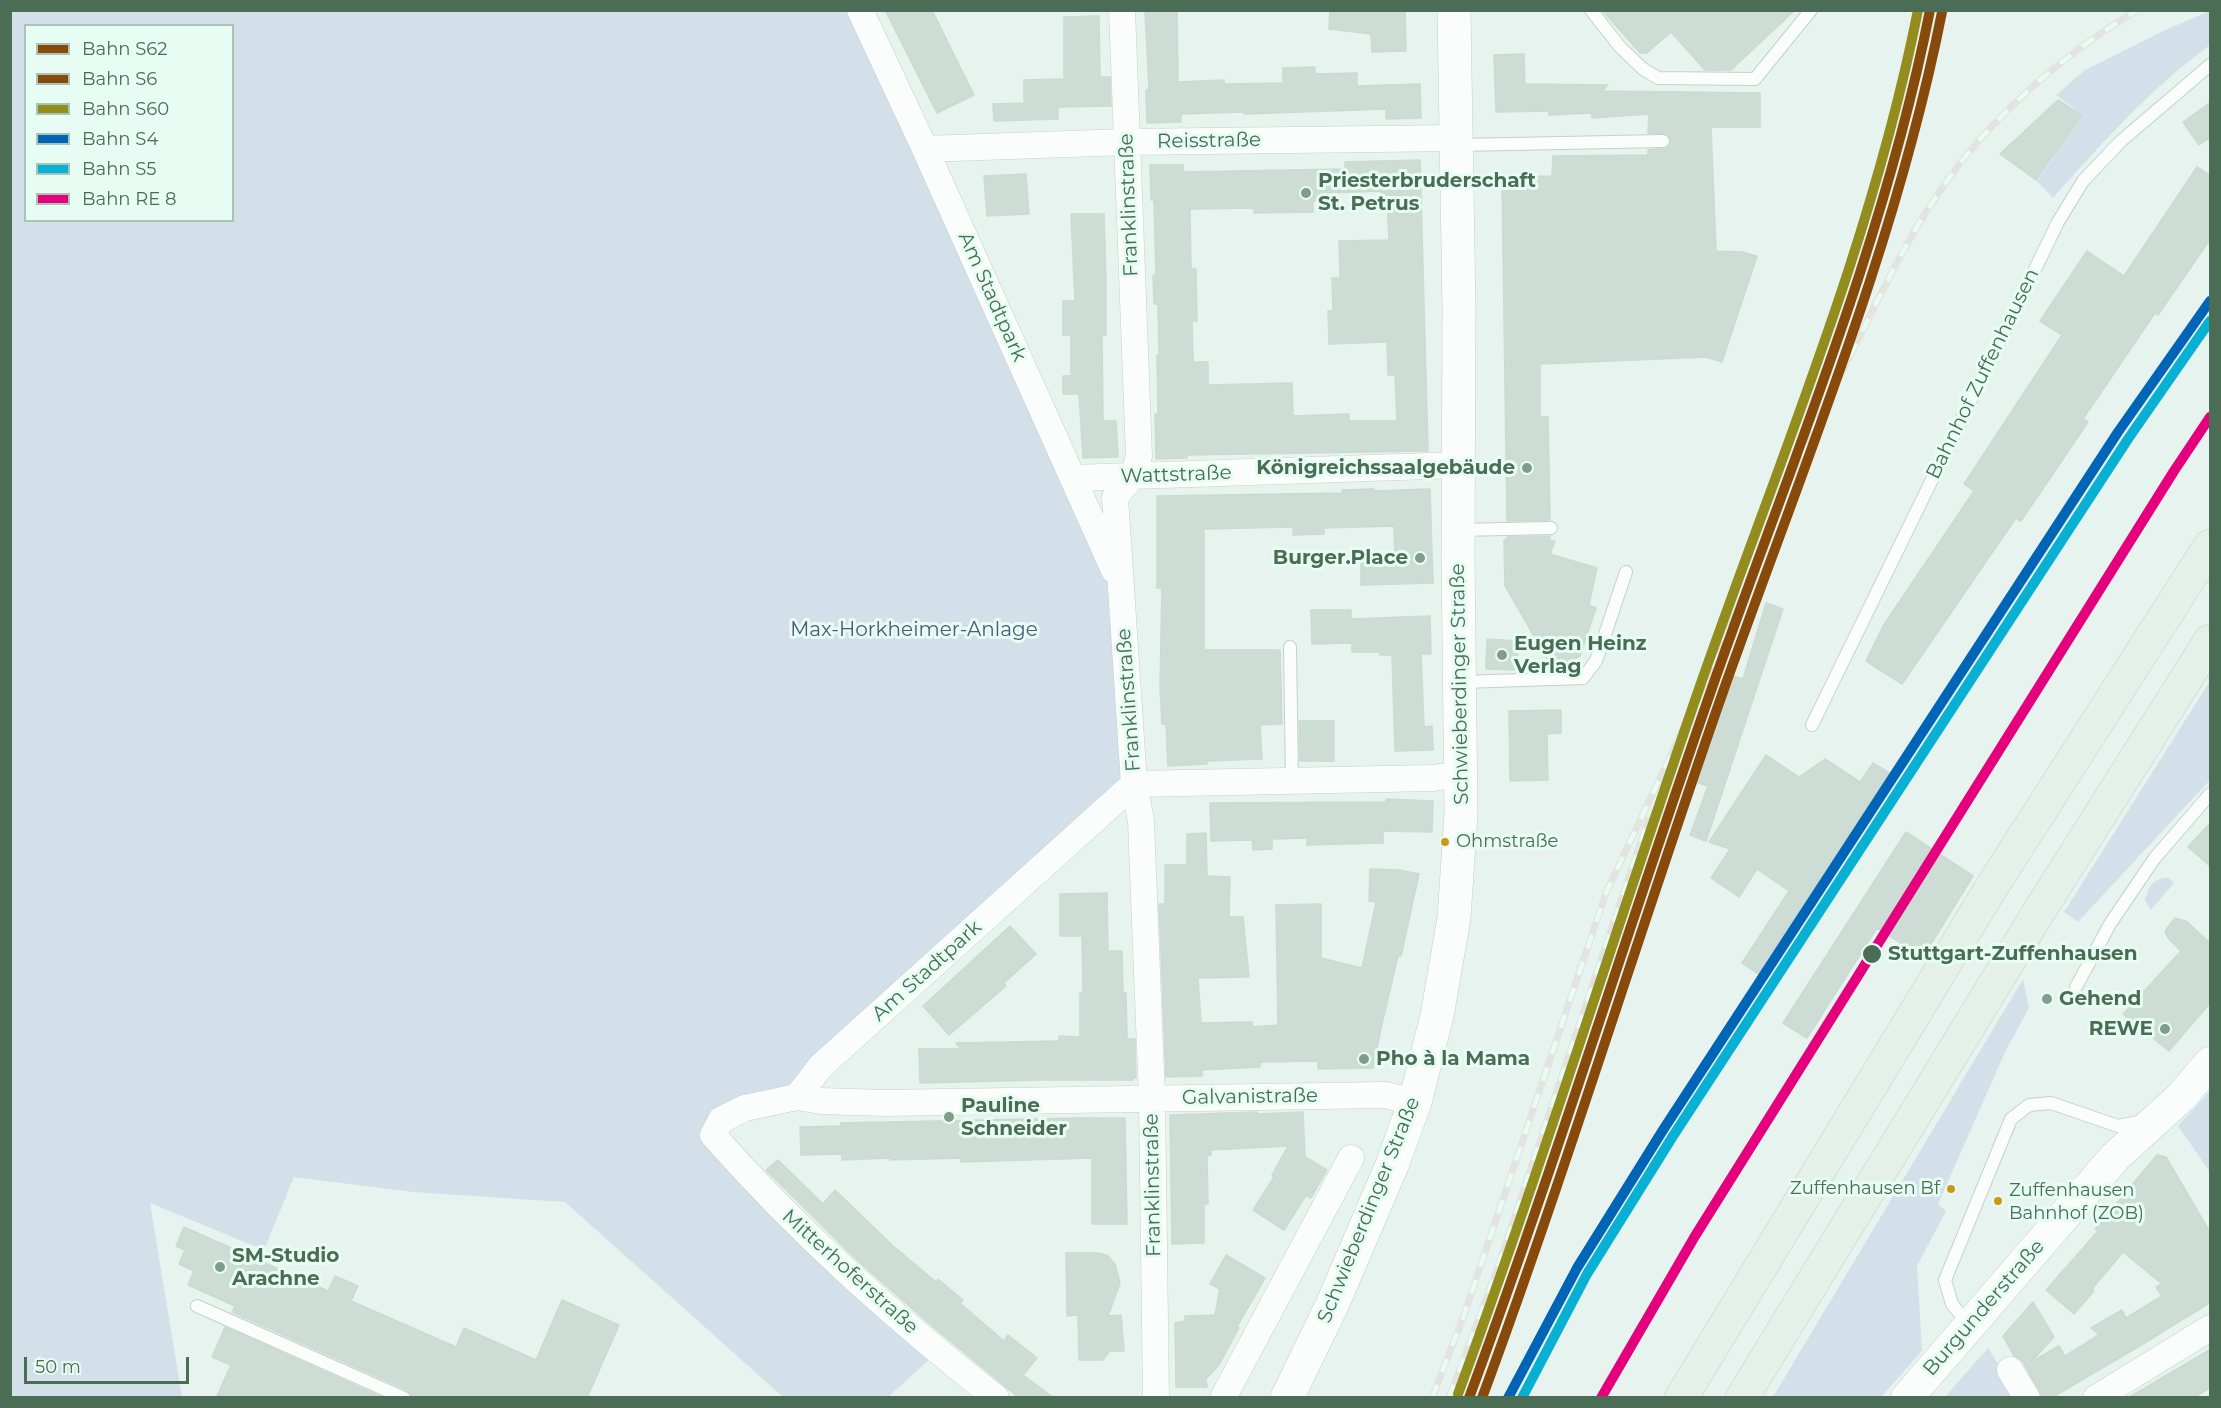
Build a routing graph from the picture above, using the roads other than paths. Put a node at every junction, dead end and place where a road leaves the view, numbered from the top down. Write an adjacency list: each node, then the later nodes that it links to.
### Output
1 (860, 10): 10 (street, Am Stadtpark)
2 (1122, 10): 9 (street, Franklinstraße)
3 (1454, 10): 7 (main road, Schwieberdinger Straße)
4 (1591, 10): 5 (lane)
5 (1811, 10)
6 (2211, 65): 22 (lane, Bahnhof Zuffenhausen)
7 (1457, 141): 8 (lane, Reisstraße); 9 (street, Reisstraße); 11 (main road, Schwieberdinger Straße)
8 (1663, 141)
9 (1126, 142): 10 (street, Reisstraße); 12 (street, Franklinstraße)
10 (925, 149): 13 (street, Am Stadtpark)
11 (1459, 465): 12 (street, Wattstraße); 15 (main road, Schwieberdinger Straße)
12 (1133, 476): 13 (street, Wattstraße); 18 (street, Franklinstraße)
13 (1073, 478): 18 (street, Am Stadtpark)
14 (1551, 528): 15 (lane)
15 (1459, 530): 21 (main road, Schwieberdinger Straße)
16 (2211, 546): 43 (highway)
17 (1626, 572): 21 (lane)
18 (1121, 585): 25 (street, Franklinstraße)
19 (2211, 641): 44 (highway)
20 (1290, 647): 24 (lane)
21 (1460, 682): 23 (main road, Schwieberdinger Straße)
22 (1812, 725)
23 (1460, 774): 24 (street); 31 (main road, Schwieberdinger Straße)
24 (1292, 781): 25 (street)
25 (1134, 784): 29 (street, Am Stadtpark); 30 (street, Franklinstraße)
26 (2211, 794): 27 (lane)
27 (2076, 987)
28 (2211, 1063): 32 (street, Burgunderstraße)
29 (797, 1097): 30 (street, Galvanistraße); 39 (street, Mitterhoferstraße)
30 (1152, 1098): 31 (street, Galvanistraße); 40 (street, Franklinstraße)
31 (1415, 1102): 42 (main road, Schwieberdinger Straße)
32 (2156, 1118): 35 (street, Burgunderstraße); 35 (lane)
33 (1351, 1158): 41 (street, Schwieberdinger Straße)
34 (197, 1306): 38 (lane)
35 (1969, 1325): 45 (street, Burgunderstraße)
36 (2211, 1328): 47 (street)
37 (2010, 1370): 46 (street)
38 (404, 1398)
39 (996, 1398)
40 (1156, 1398)
41 (1223, 1398)
42 (1287, 1398)
43 (1681, 1398)
44 (1742, 1398)
45 (1907, 1398)
46 (2027, 1398)
47 (2096, 1398)

